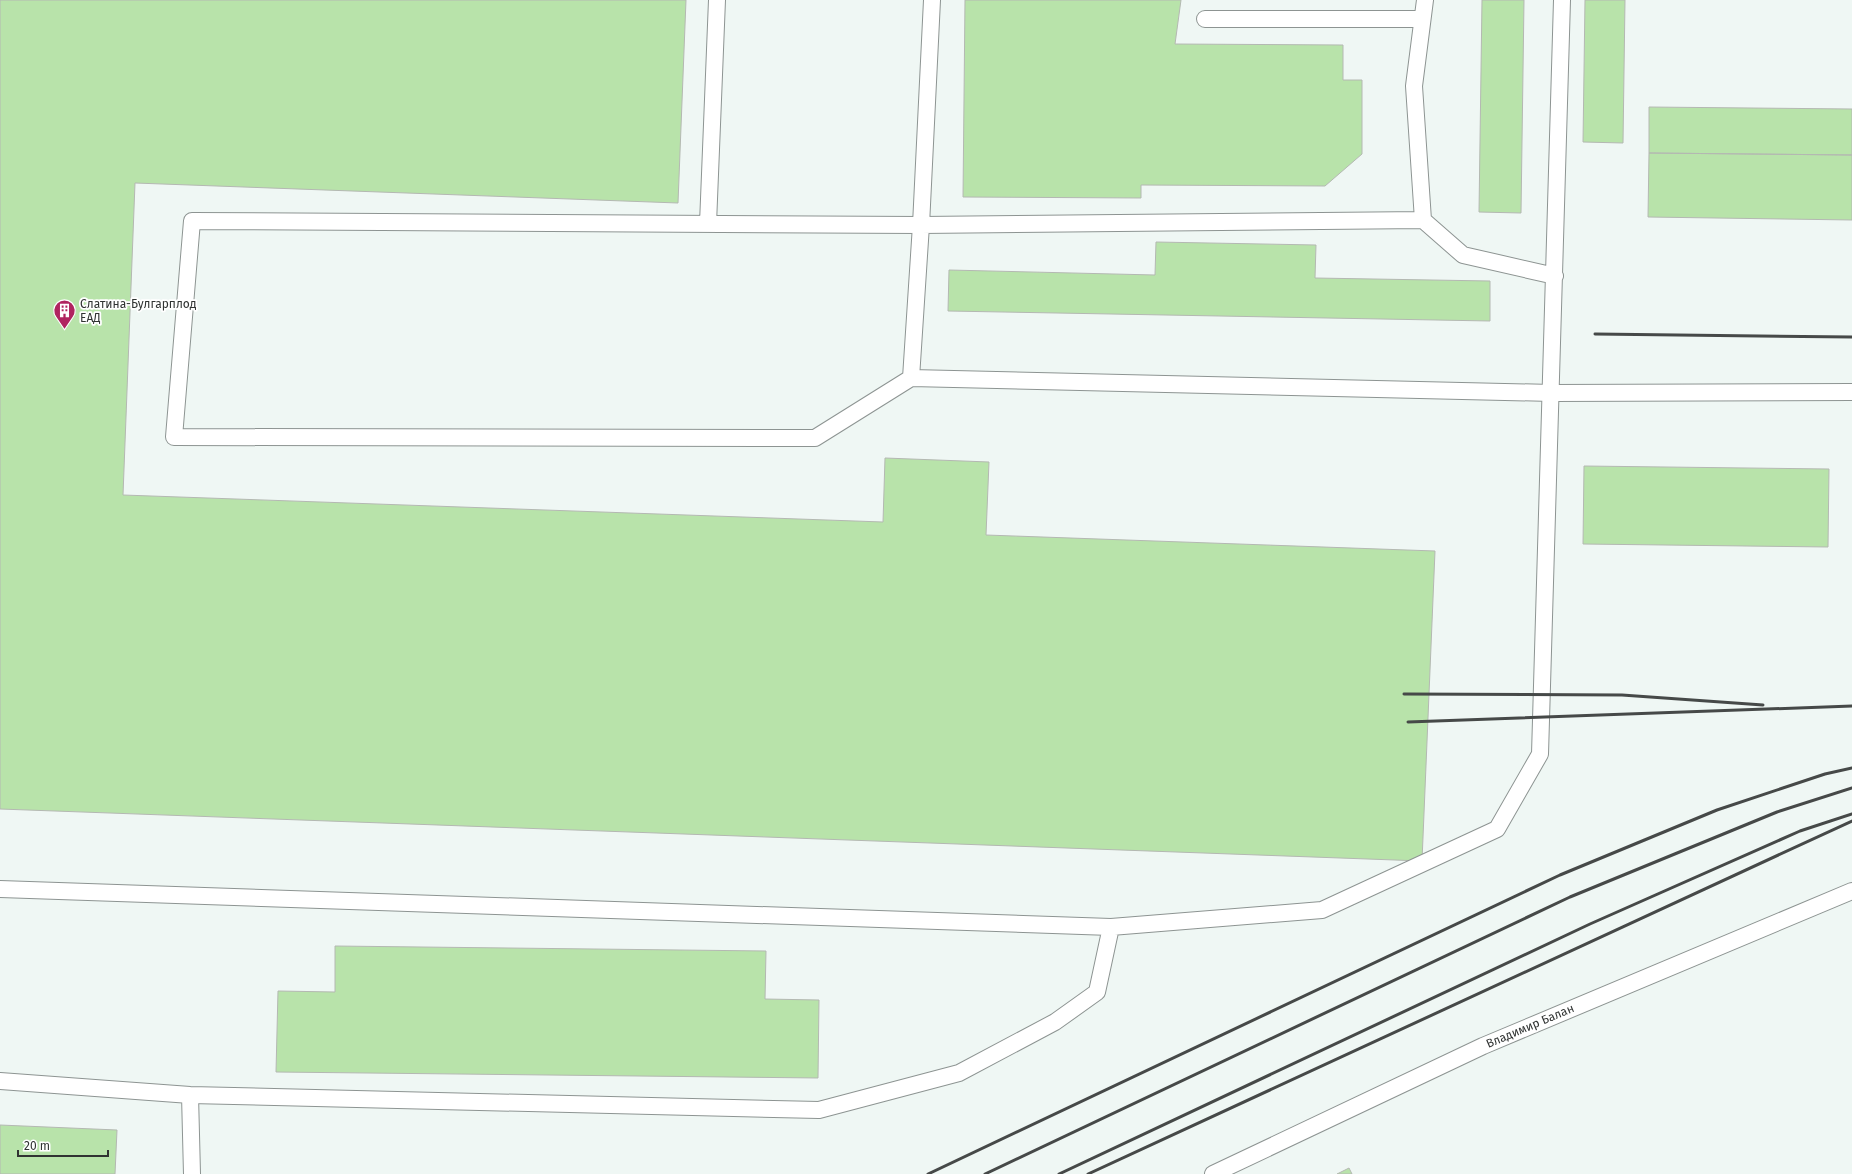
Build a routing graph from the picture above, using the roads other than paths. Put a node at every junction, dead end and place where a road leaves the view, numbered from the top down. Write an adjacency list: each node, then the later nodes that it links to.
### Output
1 (717, 0): 8 (lane)
2 (932, 0): 9 (lane)
3 (1425, 0): 6 (lane)
4 (1562, 0): 10 (lane)
5 (1205, 19): 6 (lane)
6 (1422, 19): 7 (lane)
7 (1423, 220): 9 (lane); 10 (lane)
8 (708, 224): 9 (lane); 11 (lane)
9 (921, 225): 11 (lane)
10 (1555, 276): 13 (lane)
11 (912, 378): 13 (lane)
12 (1852, 392): 13 (lane)
13 (1552, 393): 16 (lane)
14 (0, 889): 16 (lane)
15 (1852, 891): 20 (lane, Владимир Балан)
16 (1111, 927): 18 (lane)
17 (0, 1082): 18 (lane)
18 (190, 1095): 19 (lane)
19 (192, 1174)
20 (1213, 1174)

